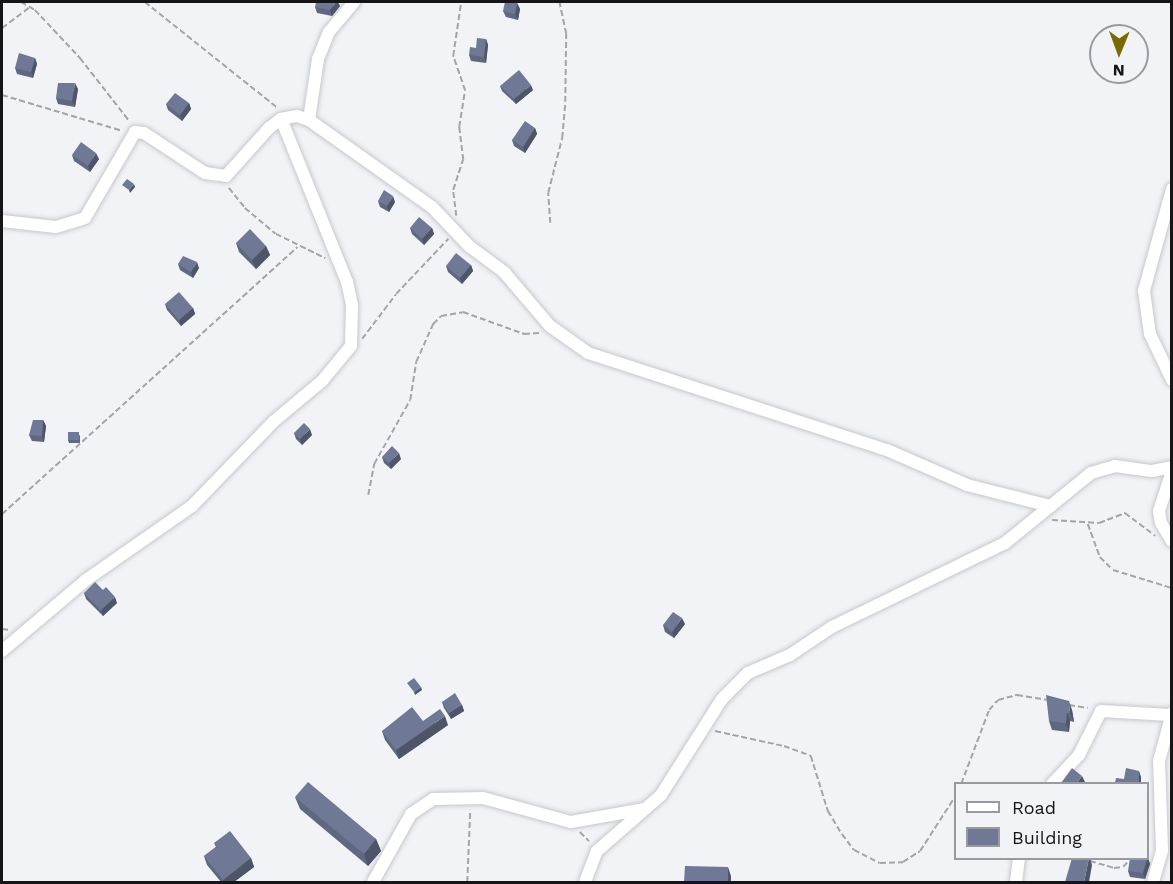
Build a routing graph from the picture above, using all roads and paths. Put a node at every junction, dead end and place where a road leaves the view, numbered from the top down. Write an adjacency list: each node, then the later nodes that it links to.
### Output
1 (21, 2): 6 (path)
2 (145, 2): 9 (path)
3 (354, 2): 10 (street)
4 (461, 2): 16 (path)
5 (560, 2): 15 (path)
6 (31, 7): 7 (path); 11 (path)
7 (2, 28)
8 (2, 95): 11 (path)
9 (284, 118): 10 (street); 12 (street); 18 (street)
10 (309, 120): 16 (street)
11 (136, 132): 12 (street); 14 (street)
12 (226, 176): 17 (path)
13 (1172, 189): 21 (street)
14 (2, 221)
15 (550, 223)
16 (456, 231): 19 (street); 20 (path)
17 (297, 247): 18 (path); 25 (path)
18 (337, 263): 20 (street)
19 (550, 326): 23 (path); 24 (street)
20 (351, 346): 30 (street)
21 (1172, 380)
22 (1172, 469): 24 (street); 28 (street)
23 (368, 495)
24 (1050, 506): 26 (street)
25 (2, 514)
26 (1033, 520): 27 (path); 35 (street)
27 (1088, 523): 28 (path); 29 (path)
28 (1170, 541)
29 (1172, 588)
30 (2, 651)
31 (1048, 700): 36 (path)
32 (1068, 705): 33 (path)
33 (1101, 711): 34 (street); 37 (street)
34 (1171, 714): 50 (street)
35 (702, 728): 39 (path); 40 (street)
36 (961, 782)
37 (1053, 782)
38 (472, 797): 41 (street); 46 (street); 47 (path)
39 (954, 799)
40 (645, 809): 41 (street); 42 (street)
41 (571, 822): 42 (path)
42 (597, 851): 48 (street)
43 (1018, 860): 49 (street)
44 (1088, 860): 45 (path)
45 (1129, 860)
46 (373, 882)
47 (466, 882)
48 (585, 882)
49 (1016, 882)
50 (1153, 882)

